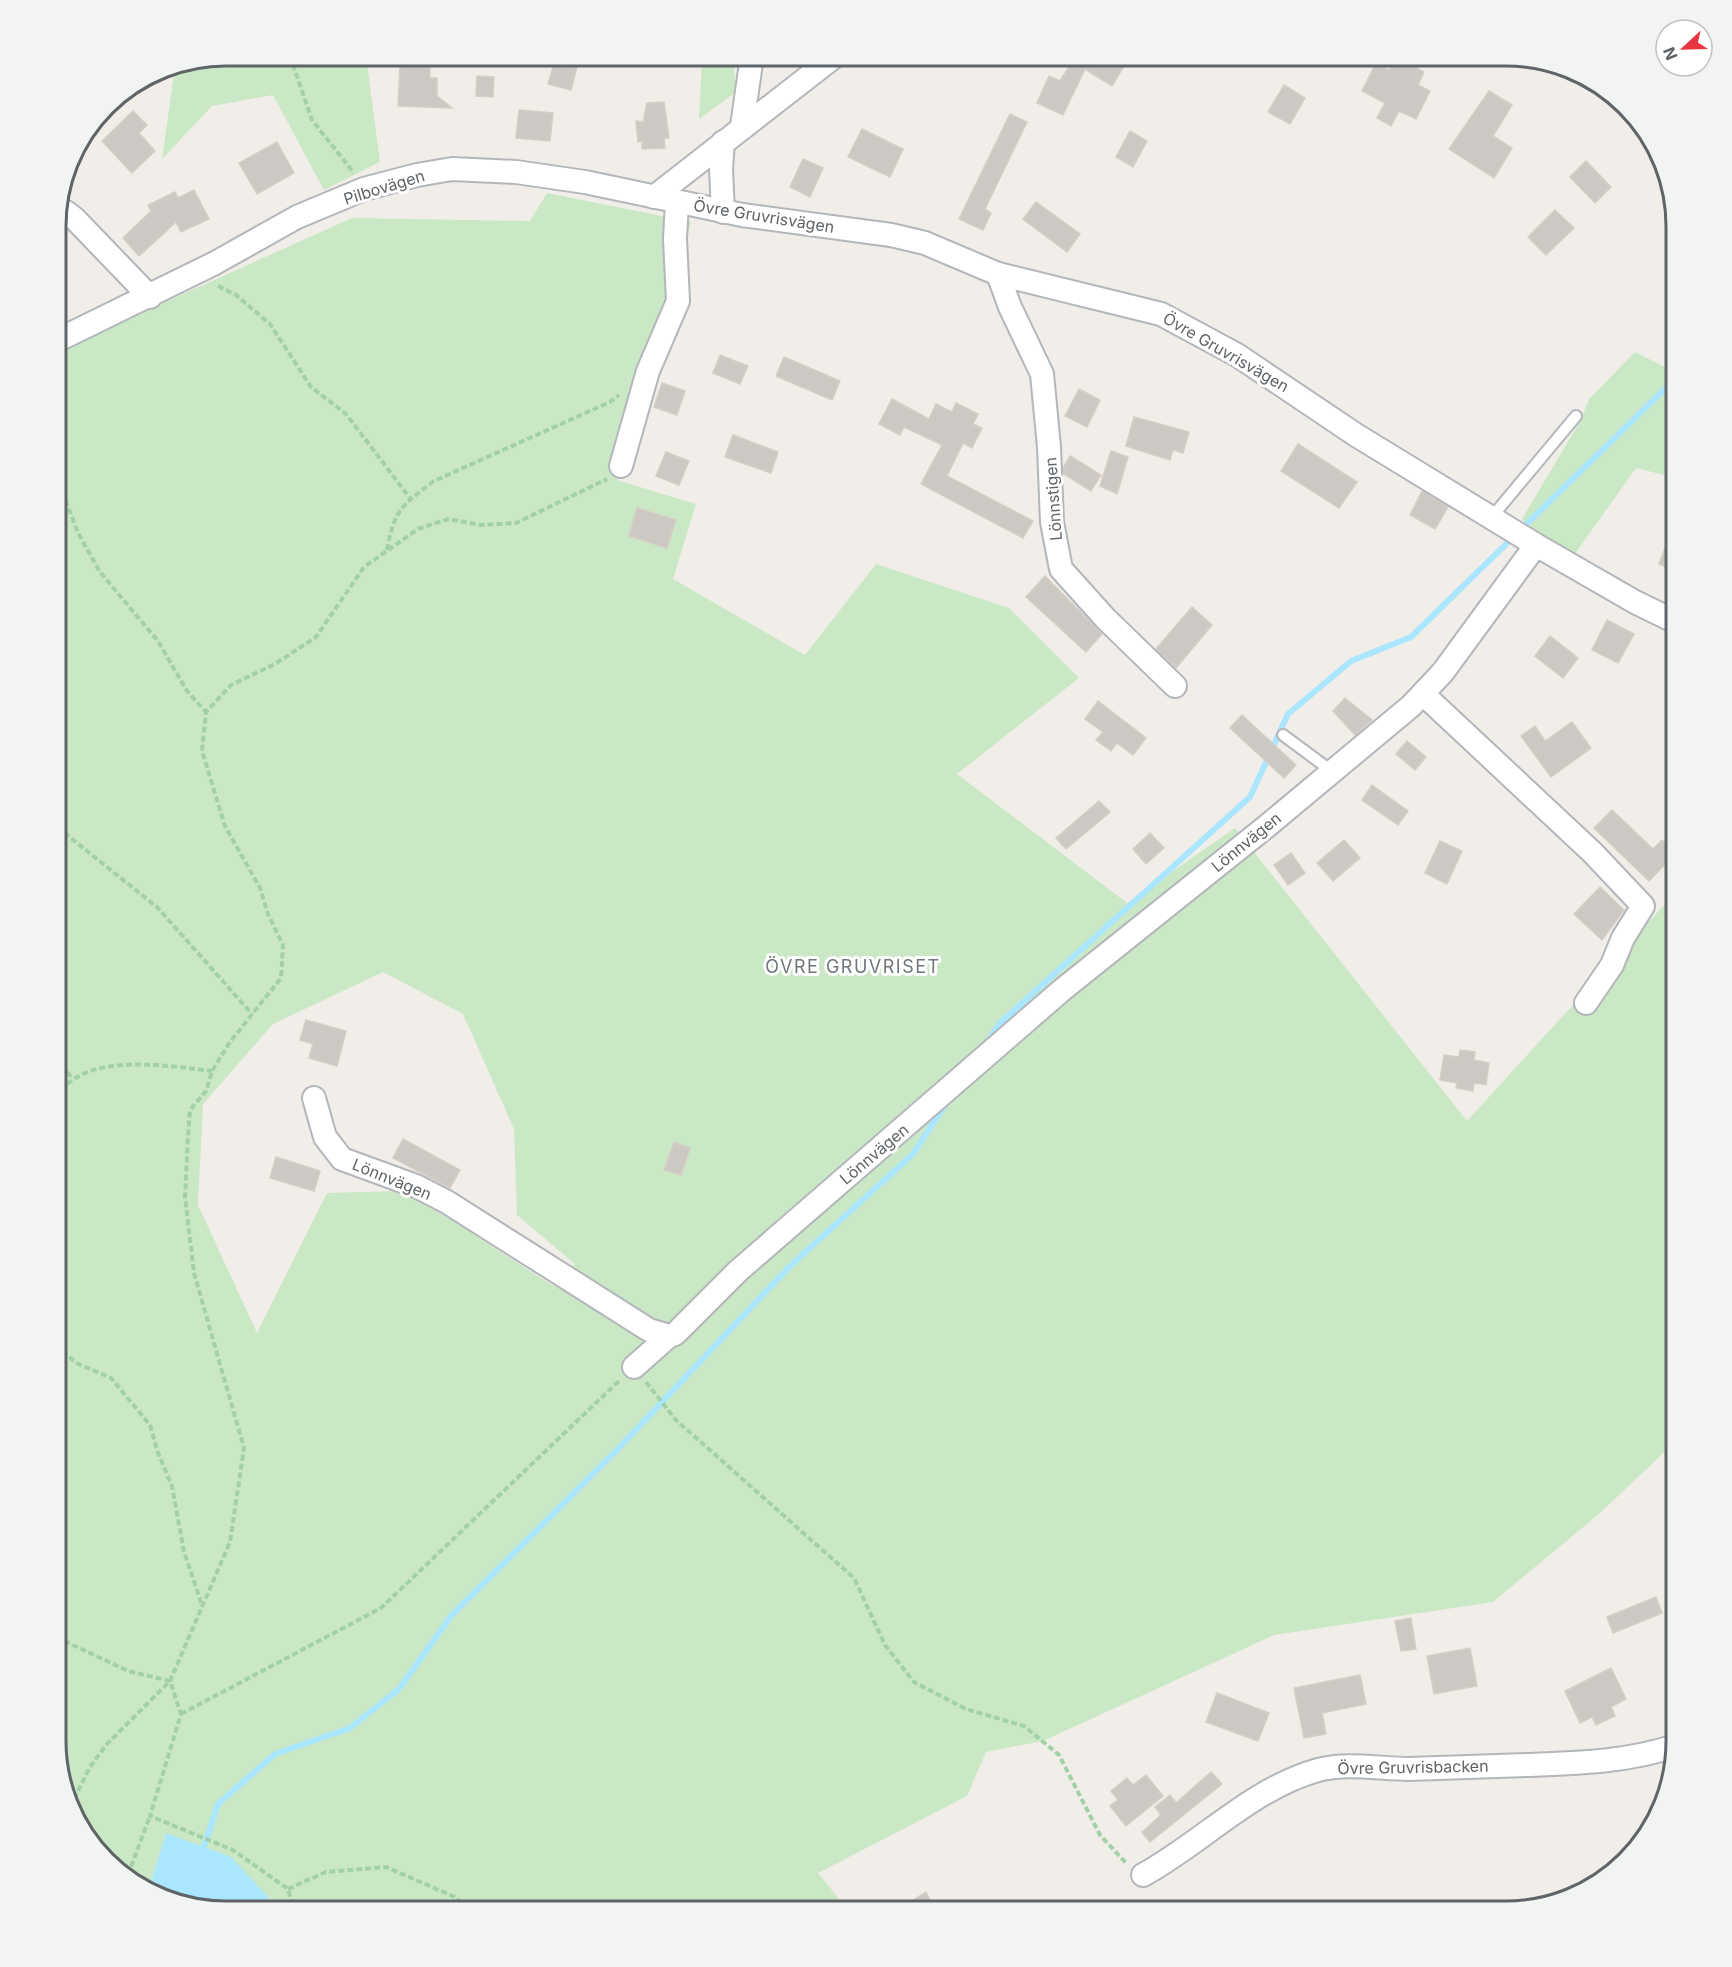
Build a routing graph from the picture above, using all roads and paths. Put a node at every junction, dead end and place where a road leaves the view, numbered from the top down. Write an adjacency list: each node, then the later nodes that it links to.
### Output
1 (293, 66): 6 (path)
2 (751, 66): 4 (street)
3 (821, 66): 4 (street)
4 (742, 126): 5 (street)
5 (723, 142): 7 (street); 10 (street)
6 (364, 189): 7 (street, Pilbovägen); 11 (street, Pilbovägen)
7 (654, 197): 8 (street, Övre Gruvrisvägen)
8 (676, 202): 10 (street, Övre Gruvrisvägen); 15 (street)
9 (66, 212): 13 (street)
10 (723, 212): 12 (street, Övre Gruvrisvägen)
11 (194, 274): 13 (street, Pilbovägen); 19 (path)
12 (998, 274): 21 (street, Övre Gruvrisvägen); 24 (street, Lönnstigen)
13 (150, 297): 14 (street, Pilbovägen)
14 (66, 336)
15 (648, 371): 17 (street); 19 (path)
16 (1575, 416): 21 (lane)
17 (621, 466)
18 (601, 484): 22 (path)
19 (410, 498): 22 (path)
20 (66, 501): 26 (path)
21 (1515, 532): 23 (street, Övre Gruvrisvägen); 25 (street, Lönnvägen)
22 (387, 551): 26 (path)
23 (1666, 617)
24 (1175, 686)
25 (1423, 694): 28 (street, Lönnvägen); 30 (street)
26 (206, 712): 31 (path)
27 (1283, 735): 28 (lane)
28 (1333, 772): 37 (street, Lönnvägen)
29 (66, 834): 31 (path)
30 (1586, 1003)
31 (252, 1014): 33 (path)
32 (66, 1071): 34 (path)
33 (212, 1071): 34 (path); 40 (path)
34 (73, 1079): 35 (path)
35 (66, 1084)
36 (314, 1098): 37 (street, Lönnvägen)
37 (669, 1335): 39 (street)
38 (66, 1354): 40 (path)
39 (634, 1367): 43 (path); 48 (path)
40 (202, 1606): 42 (path)
41 (66, 1642): 42 (path)
42 (170, 1681): 43 (path); 45 (path)
43 (181, 1714): 46 (path)
44 (1666, 1748): 48 (street, Övre Gruvrisbacken)
45 (76, 1796)
46 (150, 1816): 47 (path); 49 (path)
47 (130, 1869)
48 (1143, 1875)
49 (288, 1889): 50 (path); 51 (path)
50 (291, 1901)
51 (459, 1901)

